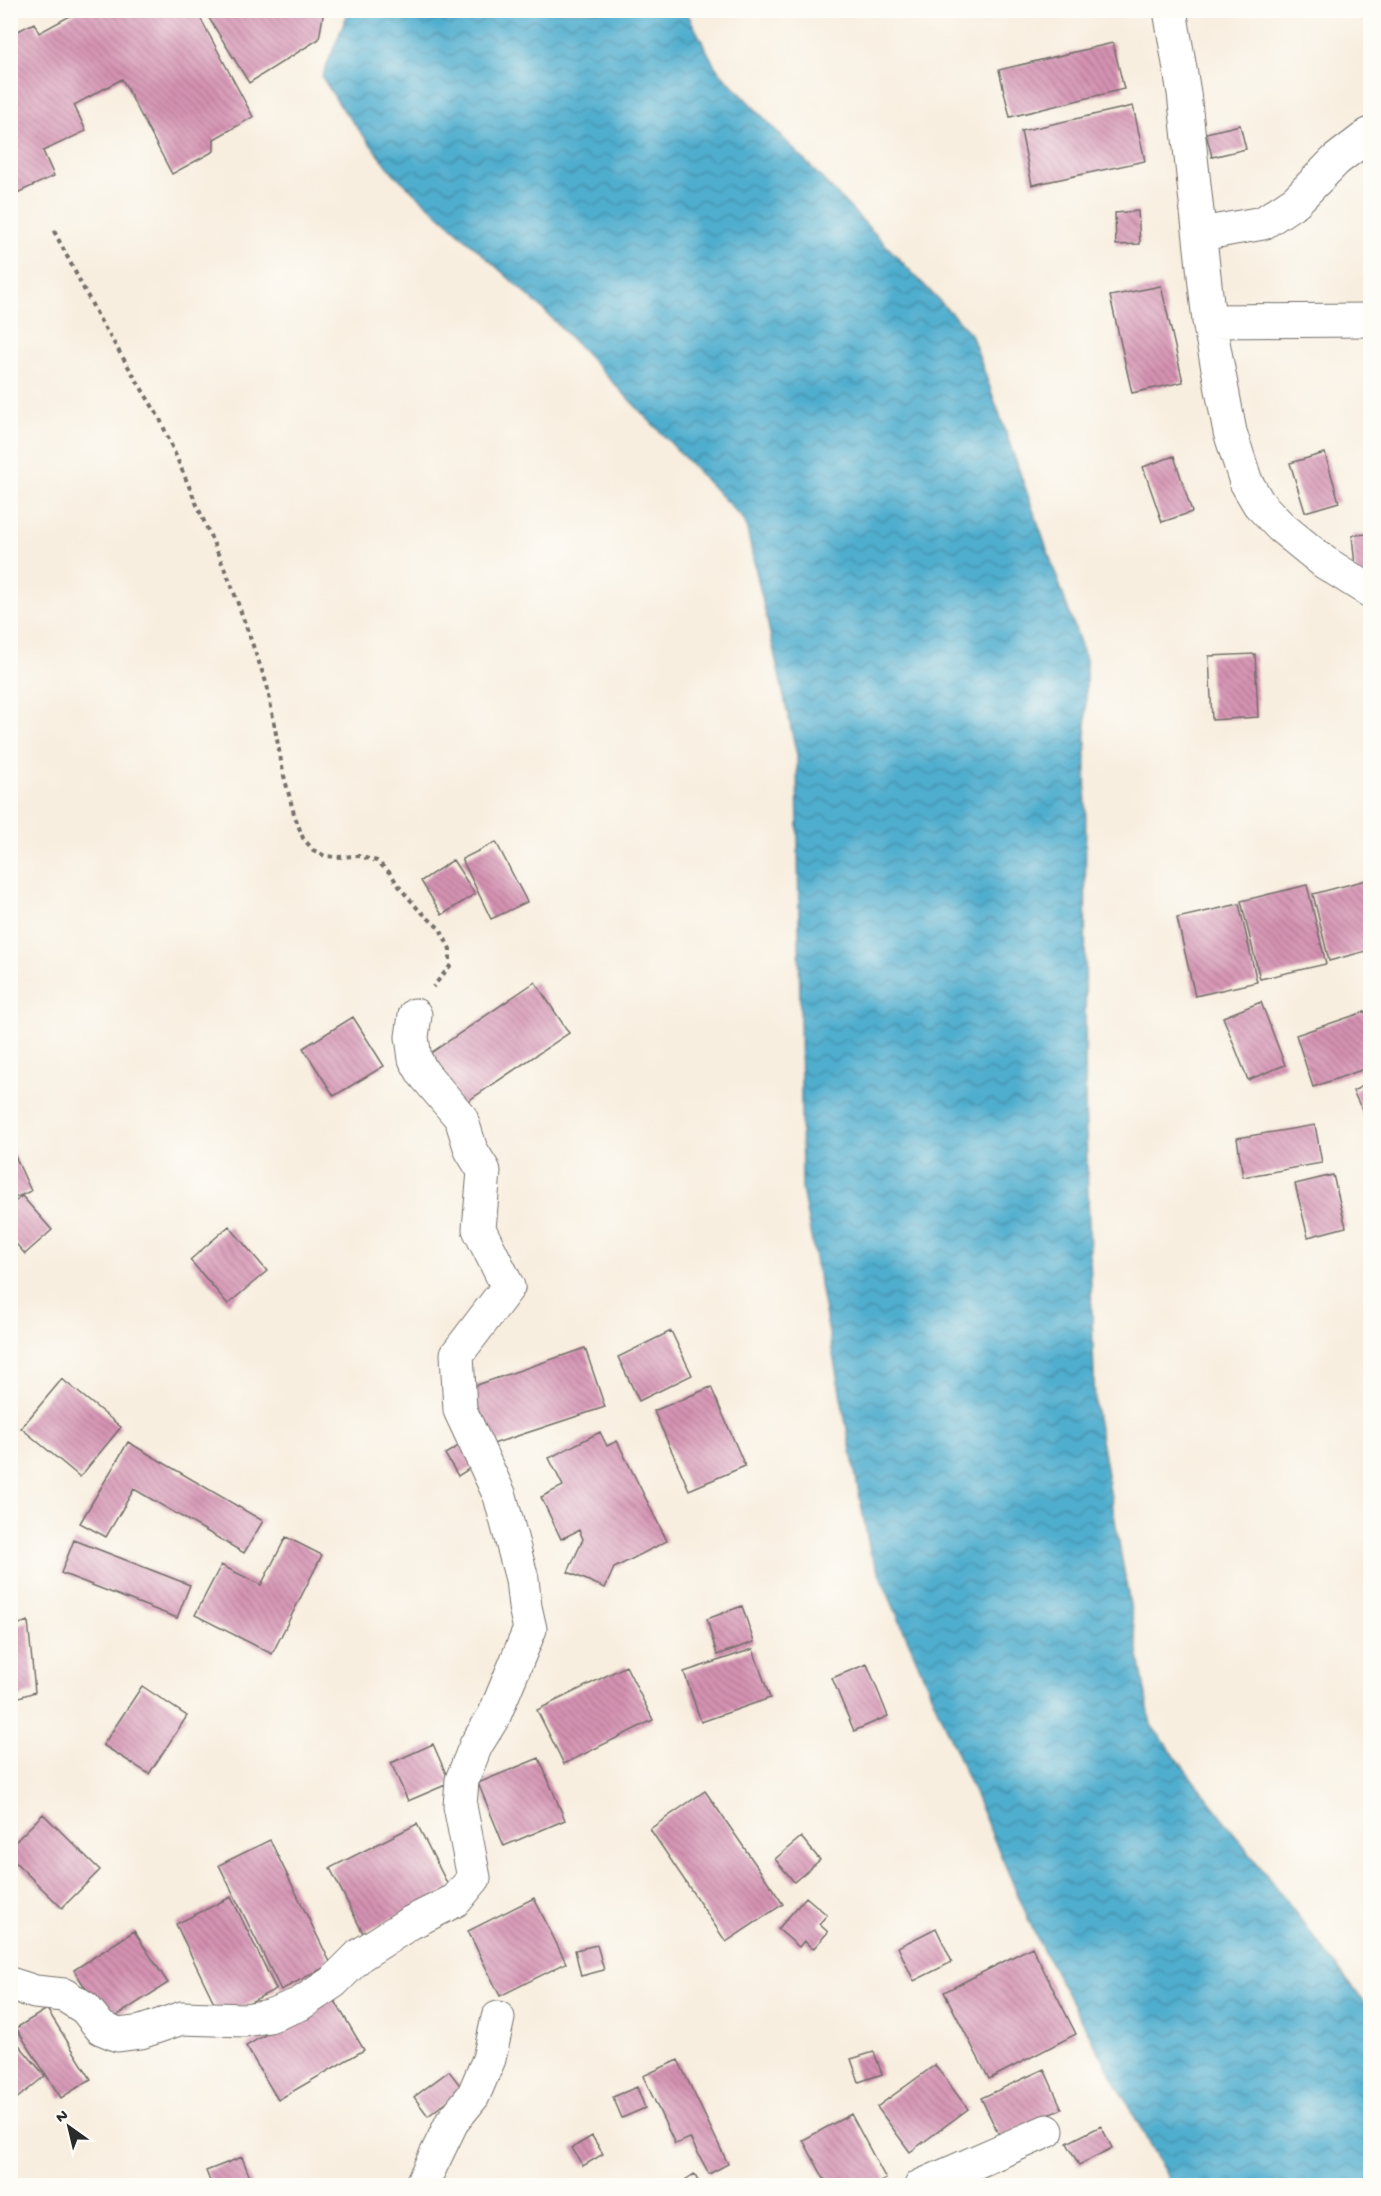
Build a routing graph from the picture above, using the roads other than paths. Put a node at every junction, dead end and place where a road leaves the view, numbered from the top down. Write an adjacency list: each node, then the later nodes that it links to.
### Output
1 (1170, 10): 3 (street)
2 (1371, 134): 3 (street)
3 (1201, 234): 5 (street)
4 (1371, 320): 5 (street)
5 (1209, 321): 6 (street)
6 (1371, 591)
7 (415, 1015): 8 (street)
8 (10, 1984)
9 (498, 2018): 12 (street)
10 (1047, 2131): 11 (street)
11 (958, 2179): 13 (street)
12 (421, 2186)
13 (921, 2186)

